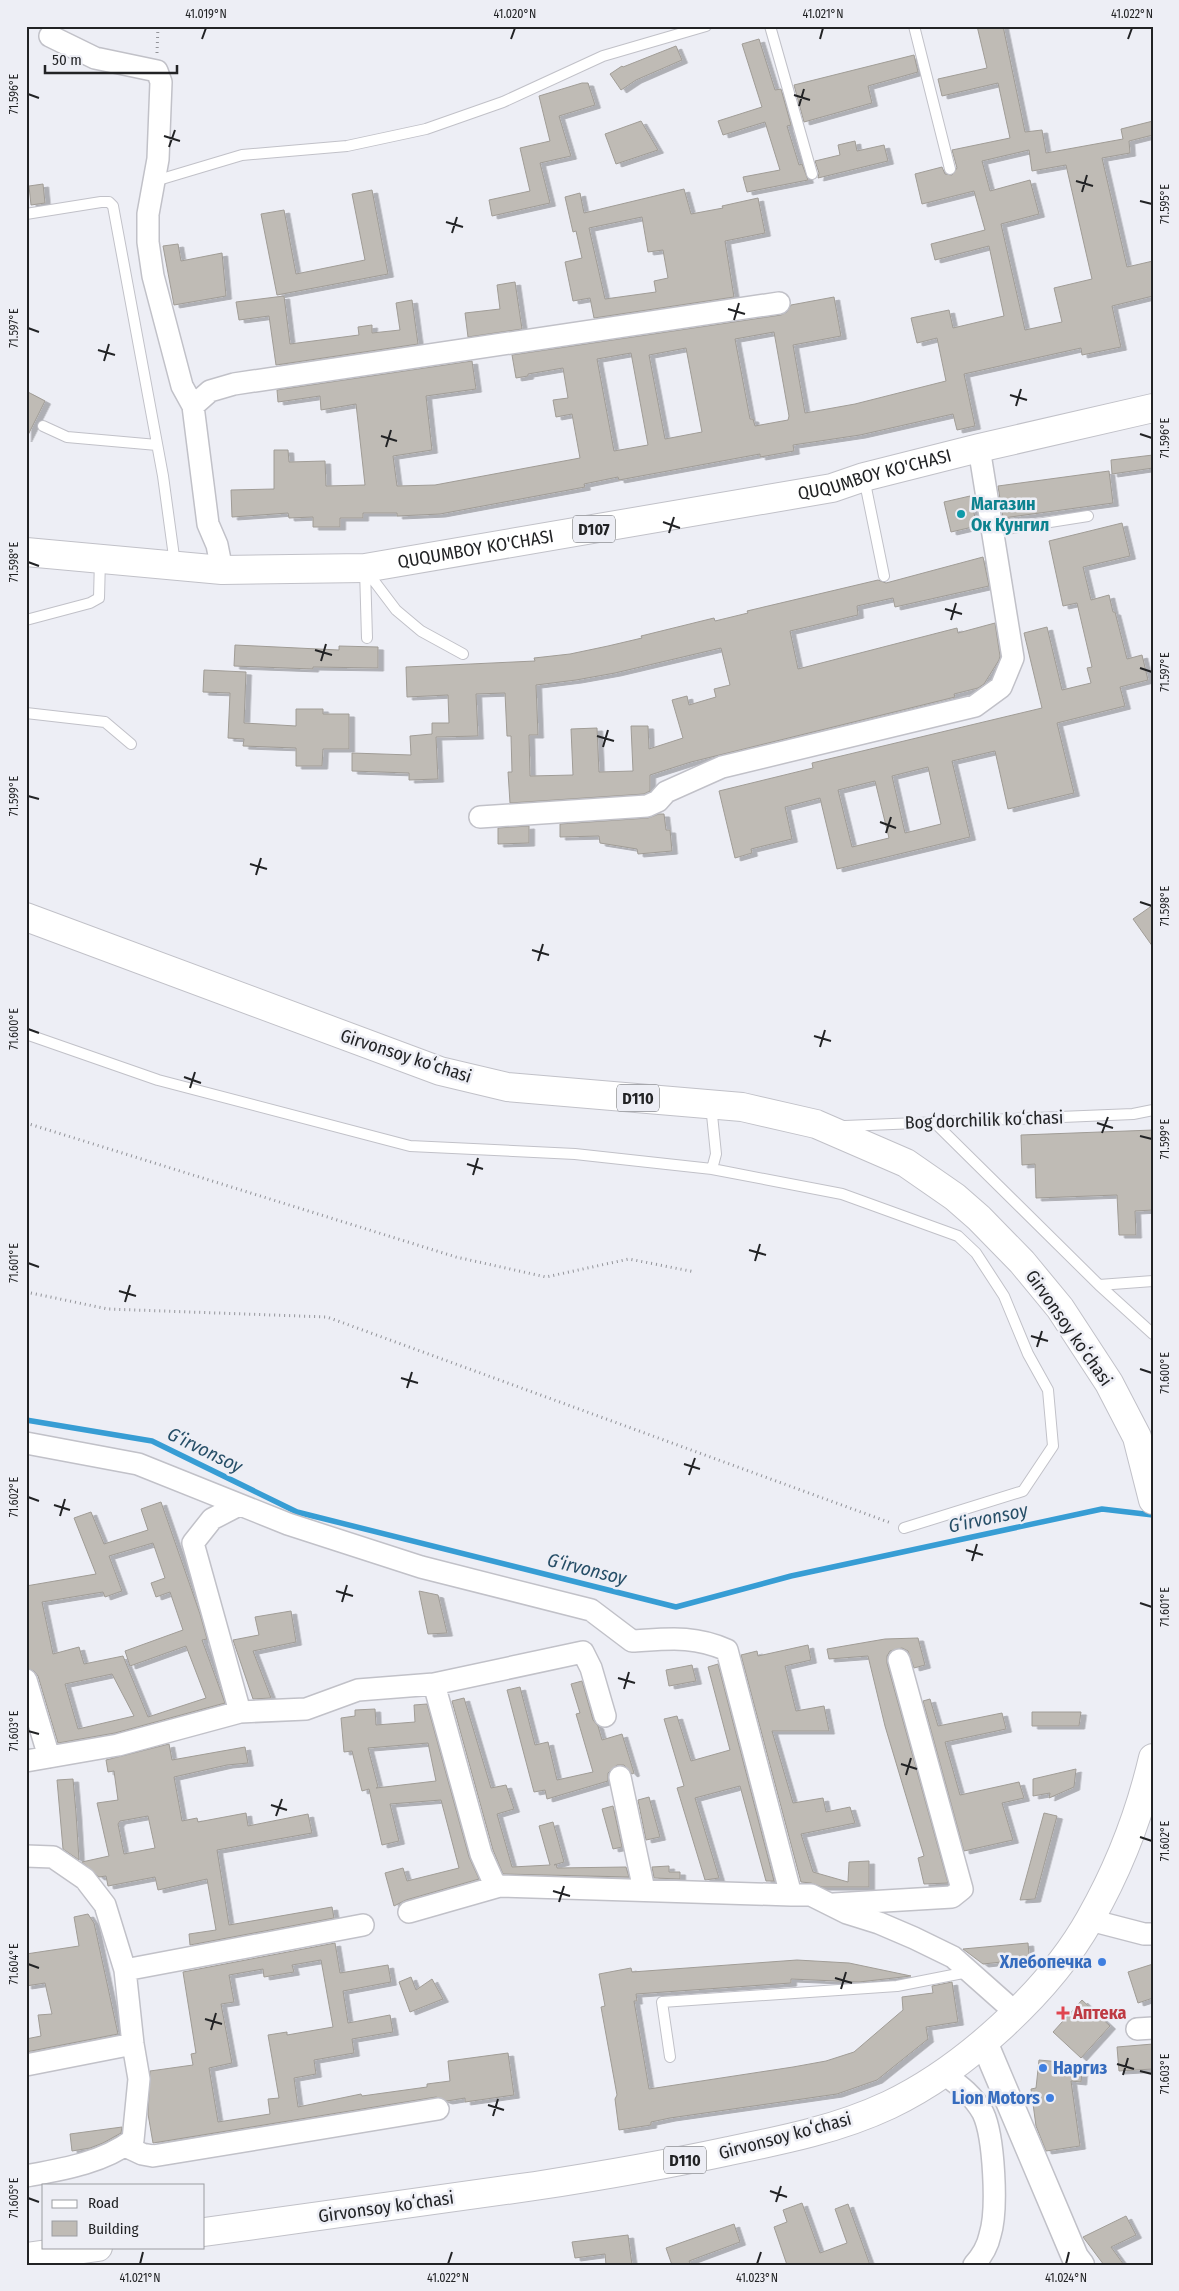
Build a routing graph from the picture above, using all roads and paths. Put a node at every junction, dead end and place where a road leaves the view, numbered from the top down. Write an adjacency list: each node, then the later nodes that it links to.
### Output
1 (158, 26): 6 (path)
2 (706, 26): 9 (lane)
3 (770, 26): 8 (lane)
4 (914, 26): 7 (lane)
5 (50, 36): 6 (street)
6 (157, 71): 9 (street)
7 (950, 168)
8 (812, 174)
9 (155, 181): 12 (street)
10 (26, 214): 15 (lane)
11 (779, 303): 12 (street)
12 (193, 406): 24 (street)
13 (1153, 408): 16 (main road, QUQUMBOY KO'CHASI / D107)
14 (43, 426): 15 (lane)
15 (157, 445): 22 (lane)
16 (979, 448): 17 (main road, QUQUMBOY KO'CHASI / D107); 19 (street)
17 (864, 477): 23 (main road, QUQUMBOY KO'CHASI / D107); 25 (lane)
18 (1088, 516): 19 (lane)
19 (993, 531): 31 (street)
20 (26, 552): 21 (main road, QUQUMBOY KO'CHASI / D107)
21 (100, 558): 22 (main road, QUQUMBOY KO'CHASI / D107); 26 (lane)
22 (175, 565): 24 (main road, QUQUMBOY KO'CHASI / D107)
23 (365, 568): 24 (main road, QUQUMBOY KO'CHASI / D107); 27 (lane); 28 (lane)
24 (222, 570)
25 (884, 576)
26 (26, 620)
27 (367, 638)
28 (463, 654)
29 (26, 713): 30 (lane)
30 (131, 744)
31 (480, 817)
32 (26, 917): 34 (main road, Girvonsoy koʻchasi / D110)
33 (26, 1034): 39 (lane)
34 (711, 1104): 38 (main road, Girvonsoy koʻchasi / D110); 39 (lane)
35 (1153, 1110): 36 (lane, Bogʻdorchilik koʻchasi)
36 (934, 1122): 38 (lane, Bogʻdorchilik koʻchasi); 42 (lane)
37 (26, 1123): 40 (path)
38 (816, 1124): 46 (main road, Girvonsoy koʻchasi / D110)
39 (712, 1169): 48 (lane)
40 (695, 1272)
41 (1153, 1282): 42 (lane)
42 (1099, 1285): 44 (lane)
43 (26, 1292): 48 (path)
44 (1153, 1334)
45 (26, 1443): 47 (street)
46 (1153, 1500)
47 (239, 1505): 52 (street); 61 (street)
48 (904, 1528)
49 (899, 1660): 62 (street)
50 (26, 1680): 54 (street)
51 (434, 1684): 52 (street); 53 (street); 59 (street)
52 (240, 1712): 54 (street)
53 (605, 1716)
54 (49, 1757): 56 (street)
55 (1153, 1758): 64 (main road, Girvonsoy koʻchasi / D110)
56 (26, 1761)
57 (620, 1777): 60 (street)
58 (26, 1856): 67 (street)
59 (500, 1886): 60 (street); 63 (street)
60 (644, 1890): 61 (street)
61 (791, 1895): 62 (street)
62 (828, 1904): 68 (street)
63 (409, 1912)
64 (1090, 1920): 66 (street); 69 (main road, Girvonsoy koʻchasi / D110)
65 (363, 1925): 67 (street)
66 (1153, 1934)
67 (125, 1970): 71 (street)
68 (969, 1972): 69 (street); 72 (lane)
69 (1015, 2012): 70 (main road, Girvonsoy koʻchasi / D110)
70 (984, 2042): 74 (main road, Girvonsoy koʻchasi / D110); 82 (street)
71 (133, 2044): 73 (street); 76 (street)
72 (670, 2057)
73 (26, 2065)
74 (943, 2073): 78 (main road, Girvonsoy koʻchasi / D110); 81 (street)
75 (438, 2109): 76 (street)
76 (125, 2146): 77 (street)
77 (26, 2176)
78 (205, 2232)
79 (91, 2248): 80 (main road)
80 (26, 2257)
81 (974, 2265)
82 (1081, 2265)

